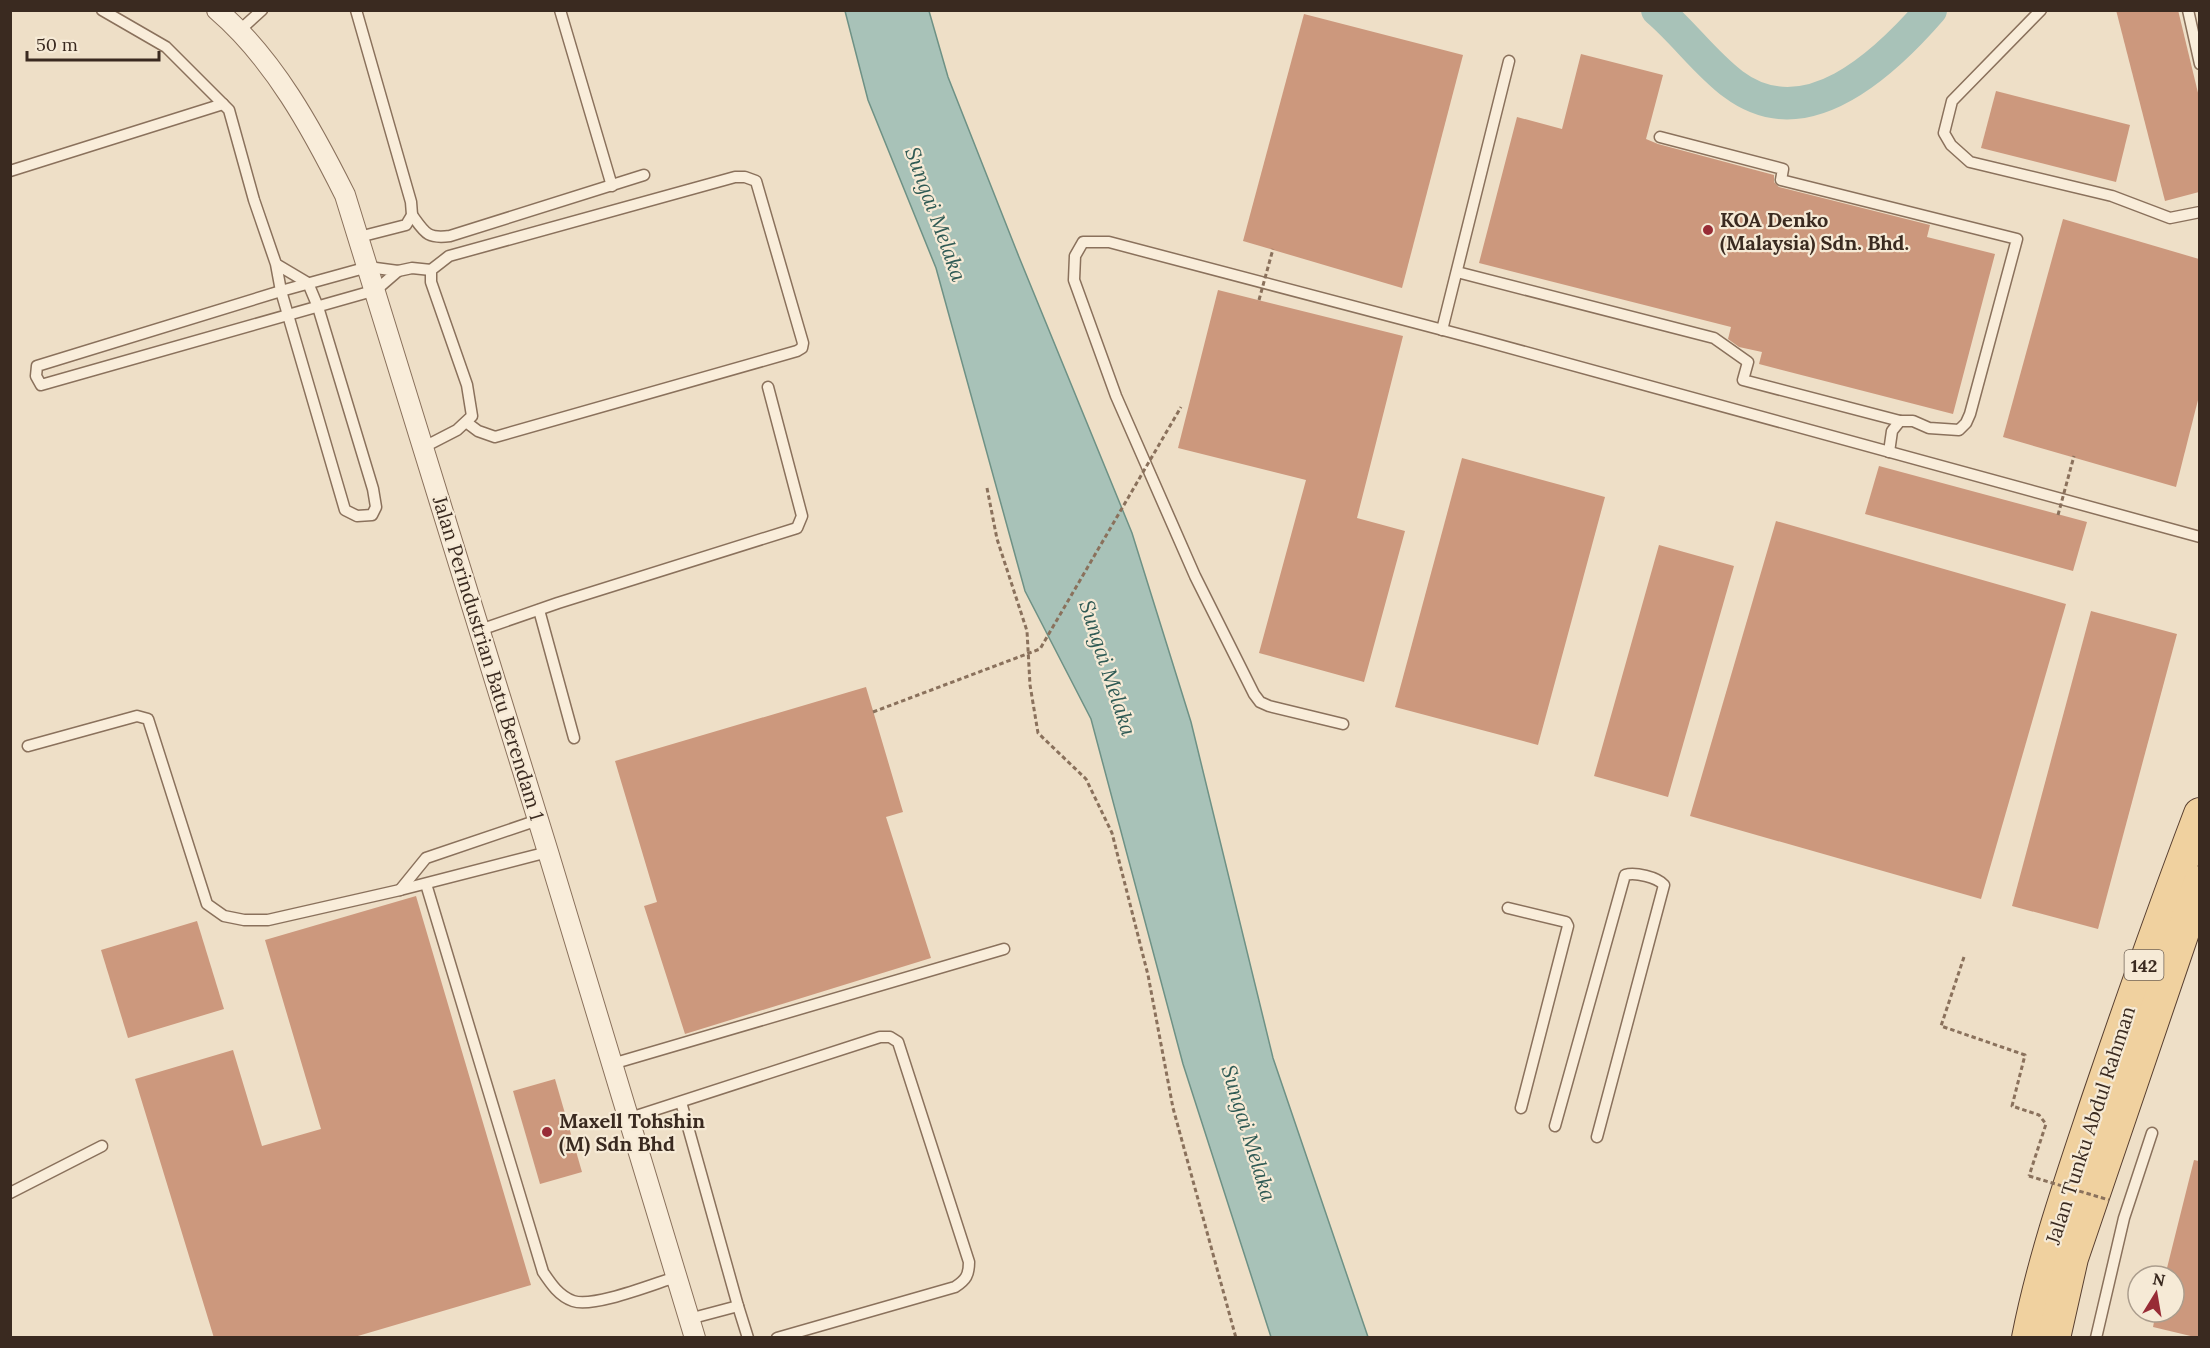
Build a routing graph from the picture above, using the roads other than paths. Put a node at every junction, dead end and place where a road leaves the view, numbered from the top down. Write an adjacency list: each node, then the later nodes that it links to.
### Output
1 (102, 10): 11 (lane)
2 (217, 10): 8 (street, Jalan Perindustrian Batu Berendam 1)
3 (262, 10): 8 (lane)
4 (356, 10): 17 (lane)
5 (560, 10): 15 (lane)
6 (2041, 10): 16 (lane)
7 (2188, 10): 10 (lane)
8 (240, 30): 18 (street, Jalan Perindustrian Batu Berendam 1)
9 (1509, 61): 23 (lane)
10 (2199, 64)
11 (223, 104): 13 (lane); 19 (lane)
12 (1660, 137): 31 (lane)
13 (10, 171)
14 (644, 175): 15 (lane)
15 (612, 186): 17 (lane)
16 (2199, 212)
17 (412, 215): 18 (lane)
18 (359, 237): 20 (street, Jalan Perindustrian Batu Berendam 1)
19 (276, 264): 24 (lane); 26 (lane)
20 (368, 267): 22 (lane); 24 (lane); 25 (street, Jalan Perindustrian Batu Berendam 1)
21 (431, 270): 22 (lane); 32 (lane); 32 (lane)
22 (398, 272): 25 (lane)
23 (1456, 272): 29 (lane); 31 (lane)
24 (308, 283): 26 (lane); 27 (lane)
25 (376, 290): 27 (lane); 33 (street, Jalan Perindustrian Batu Berendam 1)
26 (281, 291): 28 (lane); 28 (lane)
27 (318, 307): 28 (lane); 28 (lane)
28 (288, 315)
29 (1442, 330): 34 (lane); 38 (lane)
30 (768, 387): 36 (lane)
31 (1900, 421): 34 (lane)
32 (466, 422): 33 (lane)
33 (424, 447): 37 (street, Jalan Perindustrian Batu Berendam 1)
34 (1889, 452): 35 (lane)
35 (2199, 537)
36 (539, 610): 37 (lane); 39 (lane)
37 (480, 630): 42 (street, Jalan Perindustrian Batu Berendam 1)
38 (1343, 724)
39 (574, 738)
40 (28, 746): 46 (lane)
41 (2199, 814): 63 (main road, Jalan Tunku Abdul Rahman / 142)
42 (538, 820): 43 (street, Jalan Perindustrian Batu Berendam 1); 46 (lane)
43 (548, 852): 45 (lane); 49 (street, Jalan Perindustrian Batu Berendam 1)
44 (2199, 882): 64 (main road, Jalan Tunku Abdul Rahman / 142)
45 (426, 884): 46 (lane); 58 (lane)
46 (400, 890)
47 (1508, 908): 51 (lane)
48 (1004, 948): 49 (lane)
49 (612, 1064): 52 (street, Jalan Perindustrian Batu Berendam 1)
50 (681, 1102): 52 (lane); 59 (lane); 62 (lane)
51 (1521, 1108)
52 (630, 1118): 58 (street, Jalan Perindustrian Batu Berendam 1)
53 (1555, 1126): 55 (lane)
54 (2152, 1133): 65 (lane)
55 (1597, 1137)
56 (102, 1146): 57 (lane)
57 (10, 1193)
58 (676, 1277): 60 (street, Jalan Perindustrian Batu Berendam 1)
59 (738, 1306): 60 (lane); 61 (lane)
60 (692, 1328)
61 (748, 1338)
62 (777, 1338)
63 (2028, 1338)
64 (2054, 1338)
65 (2096, 1338)

